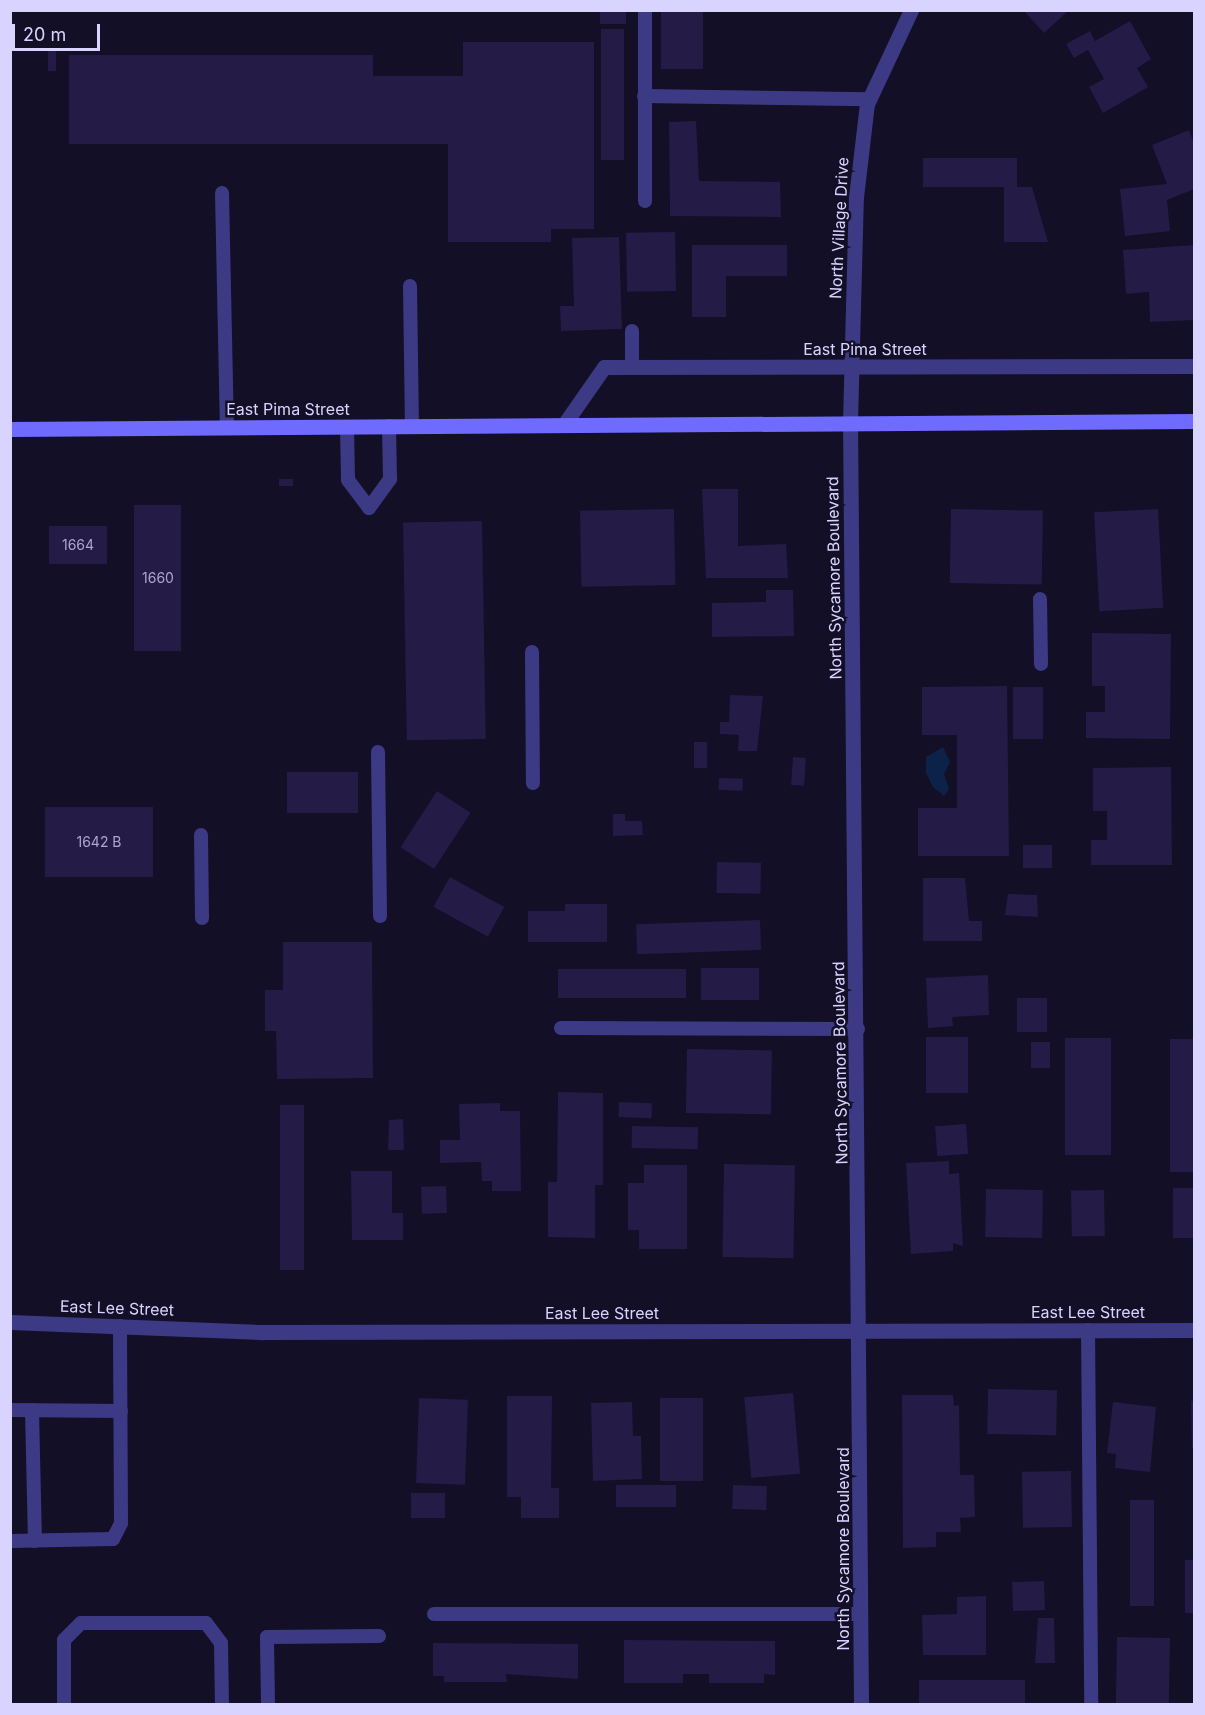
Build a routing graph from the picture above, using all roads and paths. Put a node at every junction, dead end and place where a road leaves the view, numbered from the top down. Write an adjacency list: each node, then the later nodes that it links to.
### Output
1 (645, 10): 3 (lane)
2 (911, 10): 4 (street, North Village Drive)
3 (644, 96): 4 (lane); 6 (lane)
4 (870, 99): 11 (street, North Village Drive)
5 (222, 193): 18 (lane)
6 (645, 201)
7 (410, 286): 16 (lane)
8 (632, 331): 10 (lane)
9 (1194, 366): 11 (street, East Pima Street)
10 (632, 367): 11 (street, East Pima Street); 14 (street, East Pima Street)
11 (851, 367): 13 (street, North Village Drive)
12 (1194, 421): 13 (street, East Pima Street)
13 (850, 422): 14 (street, East Pima Street); 29 (street, North Sycamore Boulevard)
14 (565, 423): 16 (street, East Pima Street)
15 (390, 426): 16 (street, East Pima Street); 17 (street, East Pima Street); 17 (lane)
16 (412, 426)
17 (347, 427): 18 (street, East Pima Street)
18 (227, 428): 19 (street, East Pima Street)
19 (10, 429)
20 (1040, 599): 22 (lane)
21 (532, 652): 24 (lane)
22 (1041, 664)
23 (378, 752): 26 (lane)
24 (533, 783)
25 (201, 835): 27 (lane)
26 (380, 916)
27 (202, 918)
28 (561, 1028): 29 (lane)
29 (858, 1029): 32 (street, North Sycamore Boulevard)
30 (10, 1322): 31 (street, East Lee Street)
31 (120, 1326): 32 (street, East Lee Street); 37 (lane)
32 (860, 1330): 33 (street, East Lee Street); 41 (street, North Sycamore Boulevard)
33 (1088, 1330): 34 (street, East Lee Street); 47 (lane)
34 (1194, 1330)
35 (10, 1410): 36 (lane)
36 (32, 1410): 37 (lane); 39 (lane)
37 (121, 1411): 39 (lane)
38 (10, 1541): 39 (lane)
39 (35, 1541)
40 (434, 1614): 41 (lane)
41 (861, 1614): 46 (street, North Sycamore Boulevard)
42 (380, 1636): 45 (lane)
43 (64, 1704): 44 (lane)
44 (222, 1704)
45 (268, 1704)
46 (861, 1704)
47 (1091, 1704)

